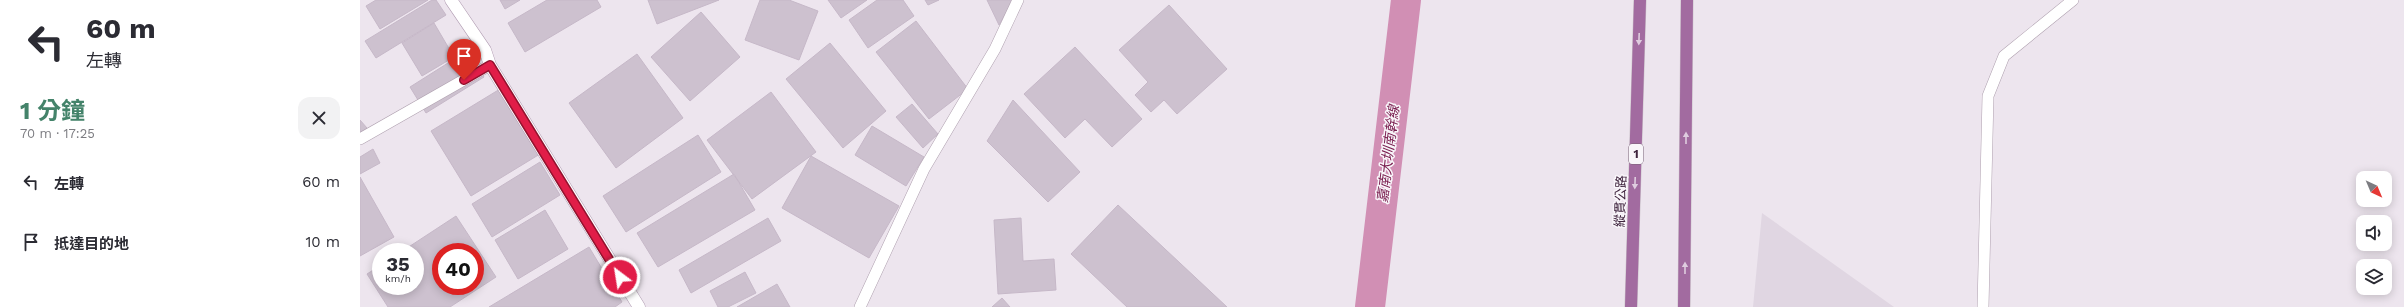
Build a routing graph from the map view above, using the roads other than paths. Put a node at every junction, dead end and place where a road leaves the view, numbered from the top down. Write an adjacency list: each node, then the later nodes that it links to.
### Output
1 (451, 0): 6 (street)
2 (1018, 0): 9 (lane)
3 (1640, 0): 10 (main road, 縱貫公路 / 1, one-way to 10)
4 (1687, 0): 11 (main road, one-way to 4)
5 (2073, 0): 12 (lane)
6 (490, 65): 7 (lane); 8 (street)
7 (360, 139)
8 (635, 306)
9 (860, 307)
10 (1631, 307)
11 (1684, 307)
12 (1983, 307)

